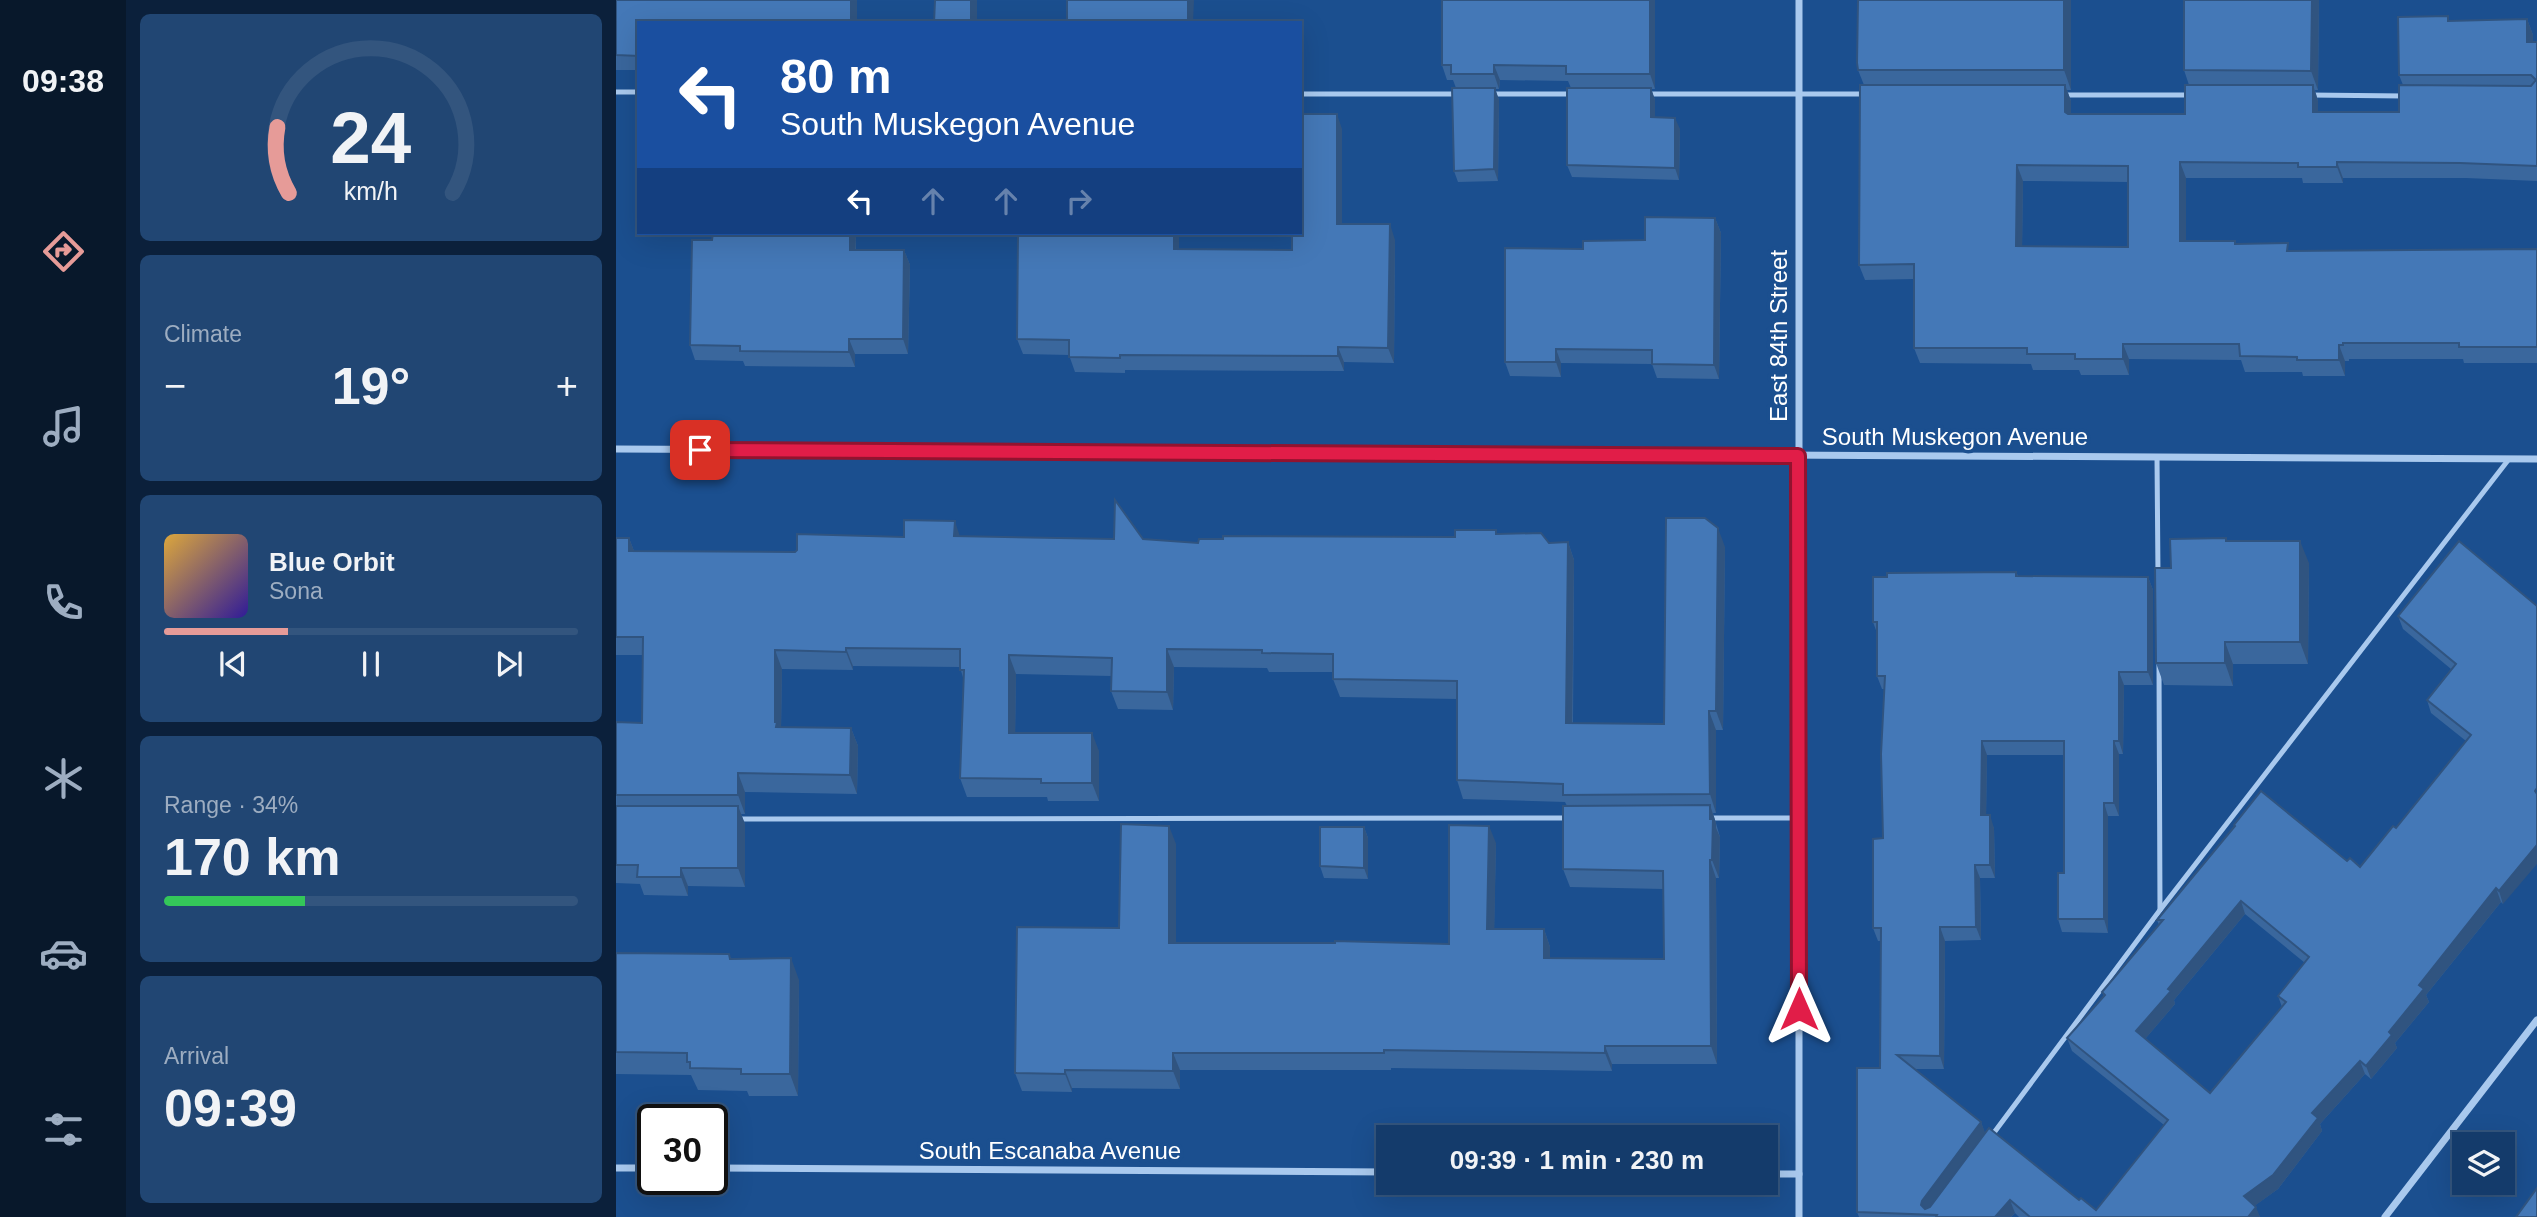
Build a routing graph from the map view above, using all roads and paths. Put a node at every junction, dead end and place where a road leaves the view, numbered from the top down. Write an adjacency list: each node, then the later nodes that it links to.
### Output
1 (1799, 0): 9 (street, East 84th Street)
2 (616, 92): 3 (lane)
3 (637, 92)
4 (1302, 93): 5 (lane)
5 (1468, 94)
6 (1482, 94): 7 (lane)
7 (1579, 94)
8 (1635, 94): 9 (lane)
9 (1798, 94): 10 (lane); 16 (street, East 84th Street)
10 (1870, 94)
11 (2051, 95): 12 (lane)
12 (2204, 95)
13 (2301, 95): 14 (lane)
14 (2412, 96)
15 (616, 449): 16 (street, South Muskegon Avenue)
16 (1798, 456): 17 (street, South Muskegon Avenue); 24 (street, East 84th Street)
17 (2157, 457): 18 (street, South Muskegon Avenue); 20 (lane)
18 (2509, 459): 19 (street, South Muskegon Avenue); 26 (lane)
19 (2537, 459)
20 (2158, 580)
21 (2159, 662): 26 (lane)
22 (1579, 818): 25 (lane)
23 (1705, 818): 24 (lane)
24 (1798, 818): 34 (street, East 84th Street)
25 (728, 819)
26 (2160, 910): 28 (lane)
27 (2537, 1020): 36 (street)
28 (1988, 1140)
29 (616, 1168): 30 (street)
30 (637, 1168)
31 (728, 1168): 32 (street, South Escanaba Avenue)
32 (1376, 1172)
33 (1778, 1174): 34 (street)
34 (1799, 1174): 35 (street, East 84th Street)
35 (1799, 1217)
36 (2385, 1217)

